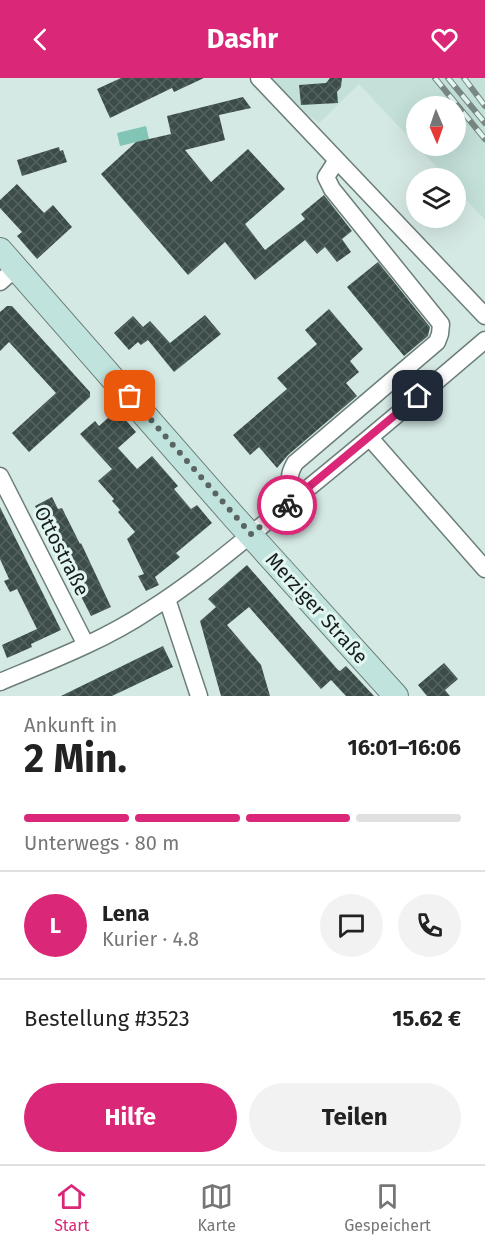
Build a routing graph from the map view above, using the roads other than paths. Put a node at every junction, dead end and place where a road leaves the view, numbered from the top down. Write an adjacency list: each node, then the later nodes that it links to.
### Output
1 (259, 78): 2 (street)
2 (337, 160): 5 (street); 9 (street)
3 (0, 250): 4 (main road, Merziger Straße)
4 (8, 275): 10 (main road, Merziger Straße)
5 (485, 316)
6 (485, 340): 7 (street)
7 (370, 438): 9 (street); 11 (street)
8 (0, 476): 13 (street, Ottostraße)
9 (300, 495): 10 (street)
10 (251, 534): 12 (street); 16 (main road, Merziger Straße)
11 (485, 569)
12 (167, 599): 13 (street); 15 (street)
13 (86, 645): 14 (street)
14 (0, 682)
15 (196, 695)
16 (396, 696)

